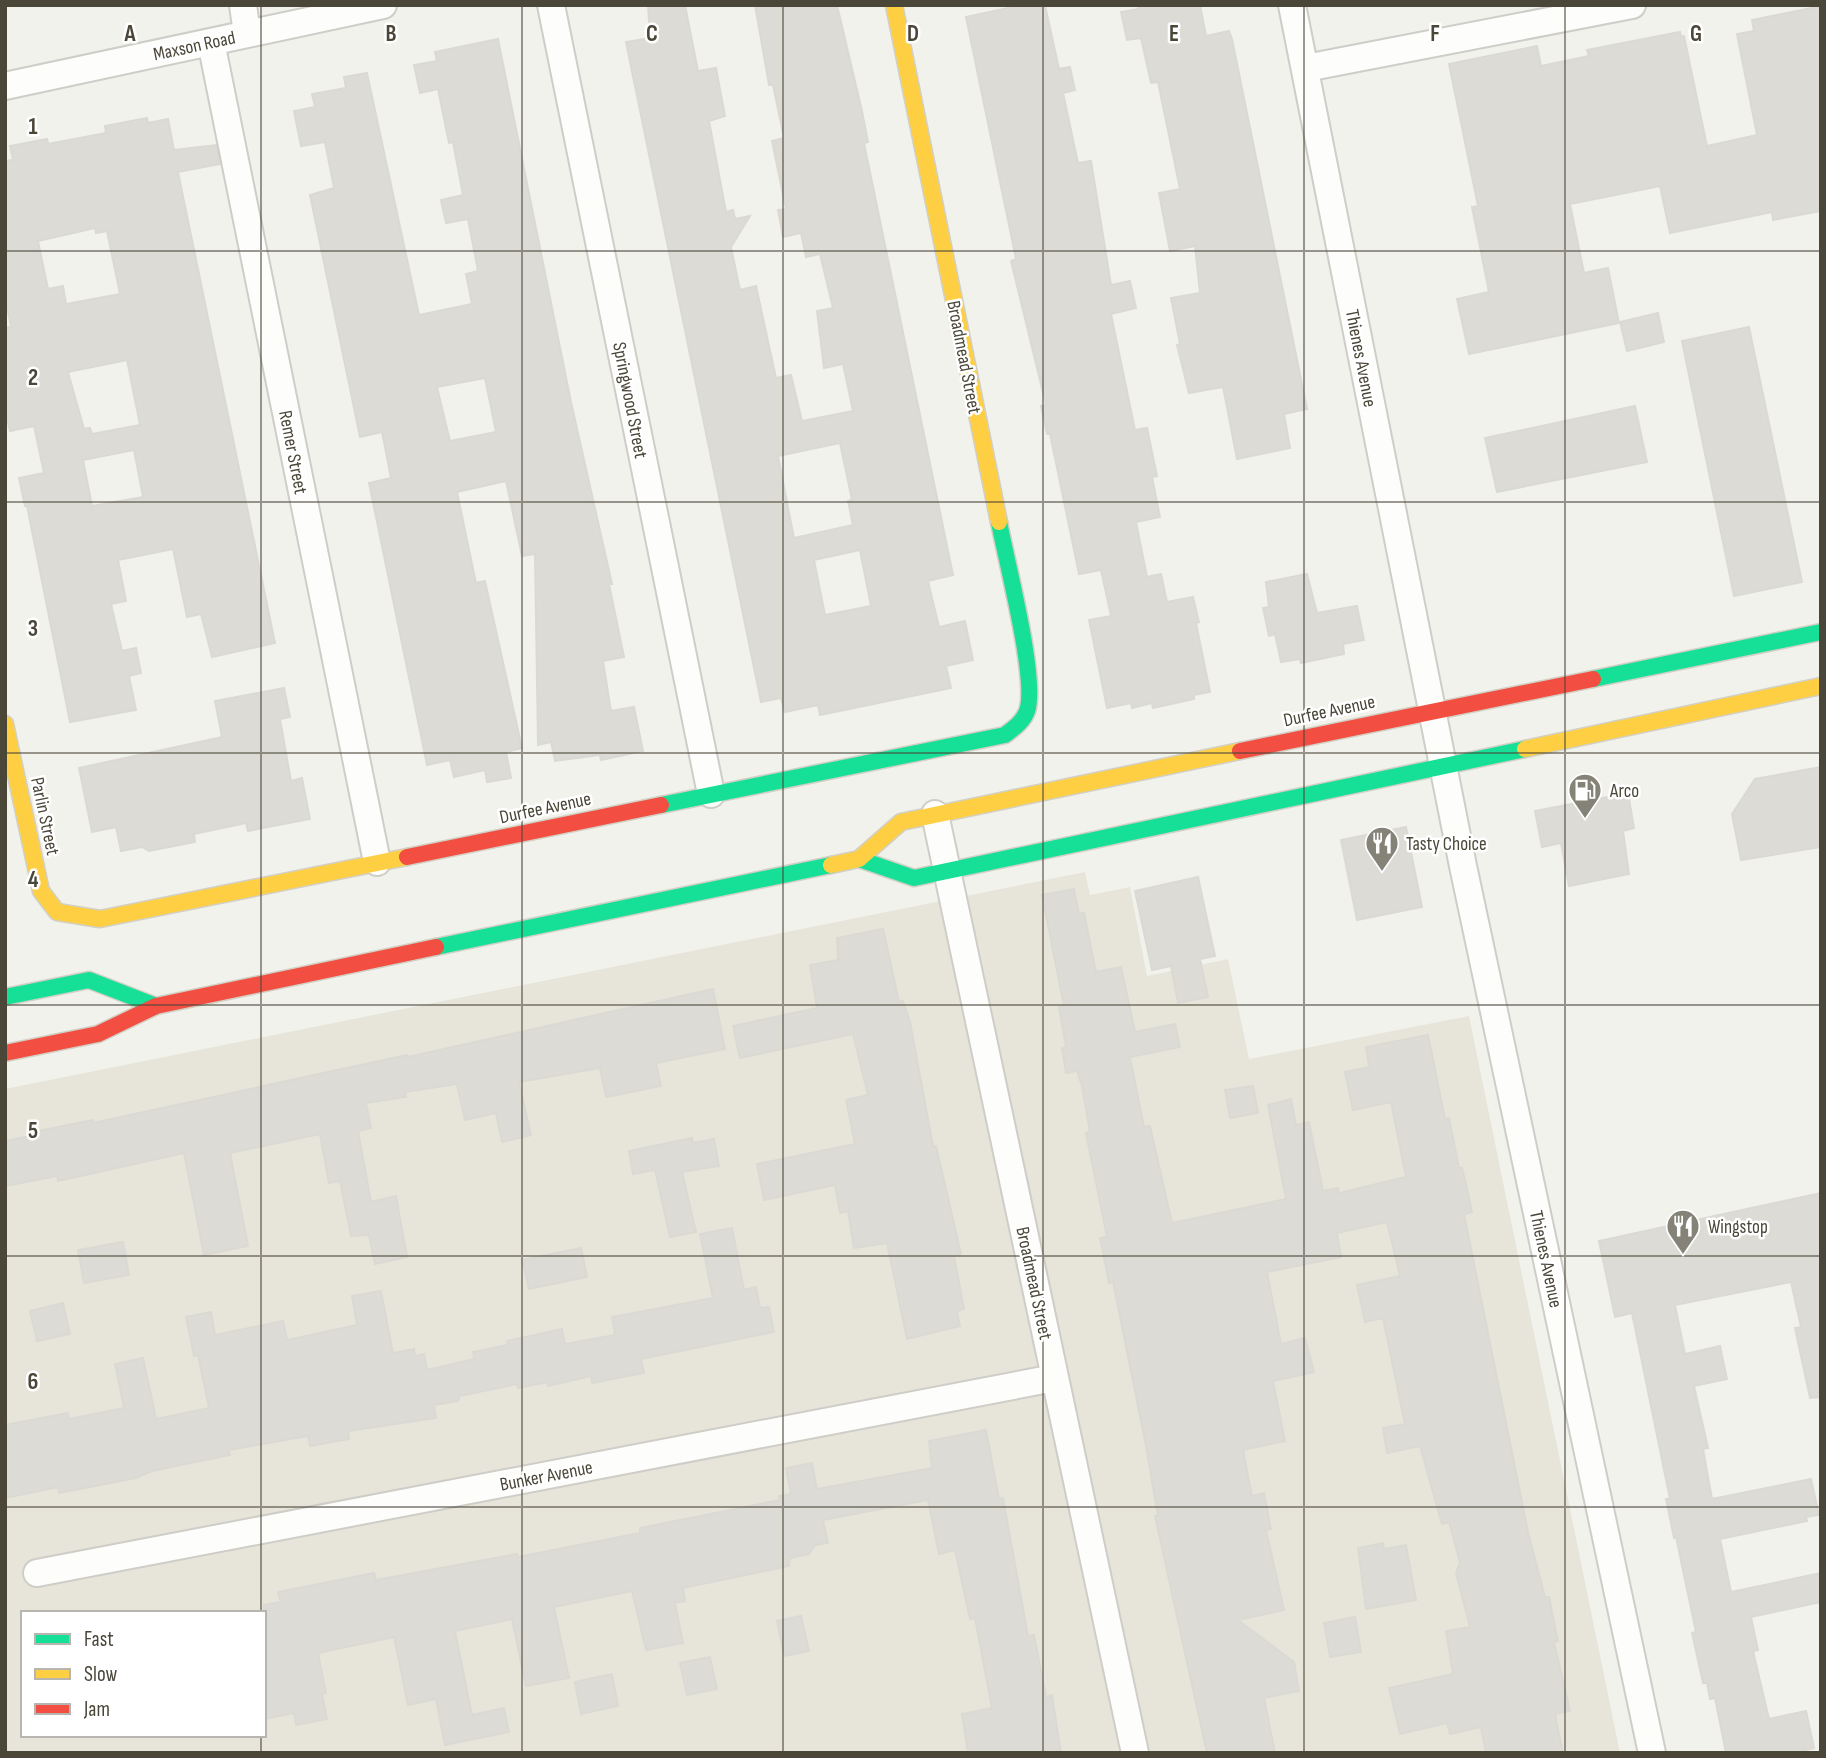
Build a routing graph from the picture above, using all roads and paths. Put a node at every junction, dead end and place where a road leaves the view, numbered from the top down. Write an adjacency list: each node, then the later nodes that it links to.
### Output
1 (243, 5): 7 (street)
2 (383, 5): 7 (street, Maxson Road)
3 (551, 5): 17 (street, Springwood Street)
4 (894, 5): 13 (main road, Broadmead Street)
5 (1292, 5): 9 (street, Thienes Avenue)
6 (1632, 5): 9 (street)
7 (247, 34): 8 (street, Maxson Road)
8 (211, 42): 10 (street, Maxson Road); 20 (street, Remer Street)
9 (1306, 68): 14 (street, Thienes Avenue)
10 (5, 86)
11 (1821, 632): 14 (main road, Durfee Avenue)
12 (1821, 686): 16 (main road)
13 (1030, 709): 17 (main road, Durfee Avenue)
14 (1433, 711): 16 (street, Thienes Avenue); 18 (main road, Durfee Avenue)
15 (5, 724): 22 (main road, Parlin Street)
16 (1443, 764): 21 (main road); 29 (street, Thienes Avenue)
17 (711, 794): 20 (main road, Durfee Avenue)
18 (935, 814): 19 (main road, Durfee Avenue); 21 (street, Broadmead Street)
19 (859, 859): 21 (main road); 24 (main road, Durfee Avenue)
20 (377, 862): 22 (main road, Durfee Avenue)
21 (948, 871): 26 (street, Broadmead Street)
22 (57, 912)
23 (5, 997): 24 (main road)
24 (156, 1006): 25 (main road, Durfee Avenue)
25 (5, 1054)
26 (1055, 1378): 27 (street, Bunker Avenue); 28 (street, Broadmead Street)
27 (37, 1573)
28 (1135, 1753)
29 (1652, 1753)

